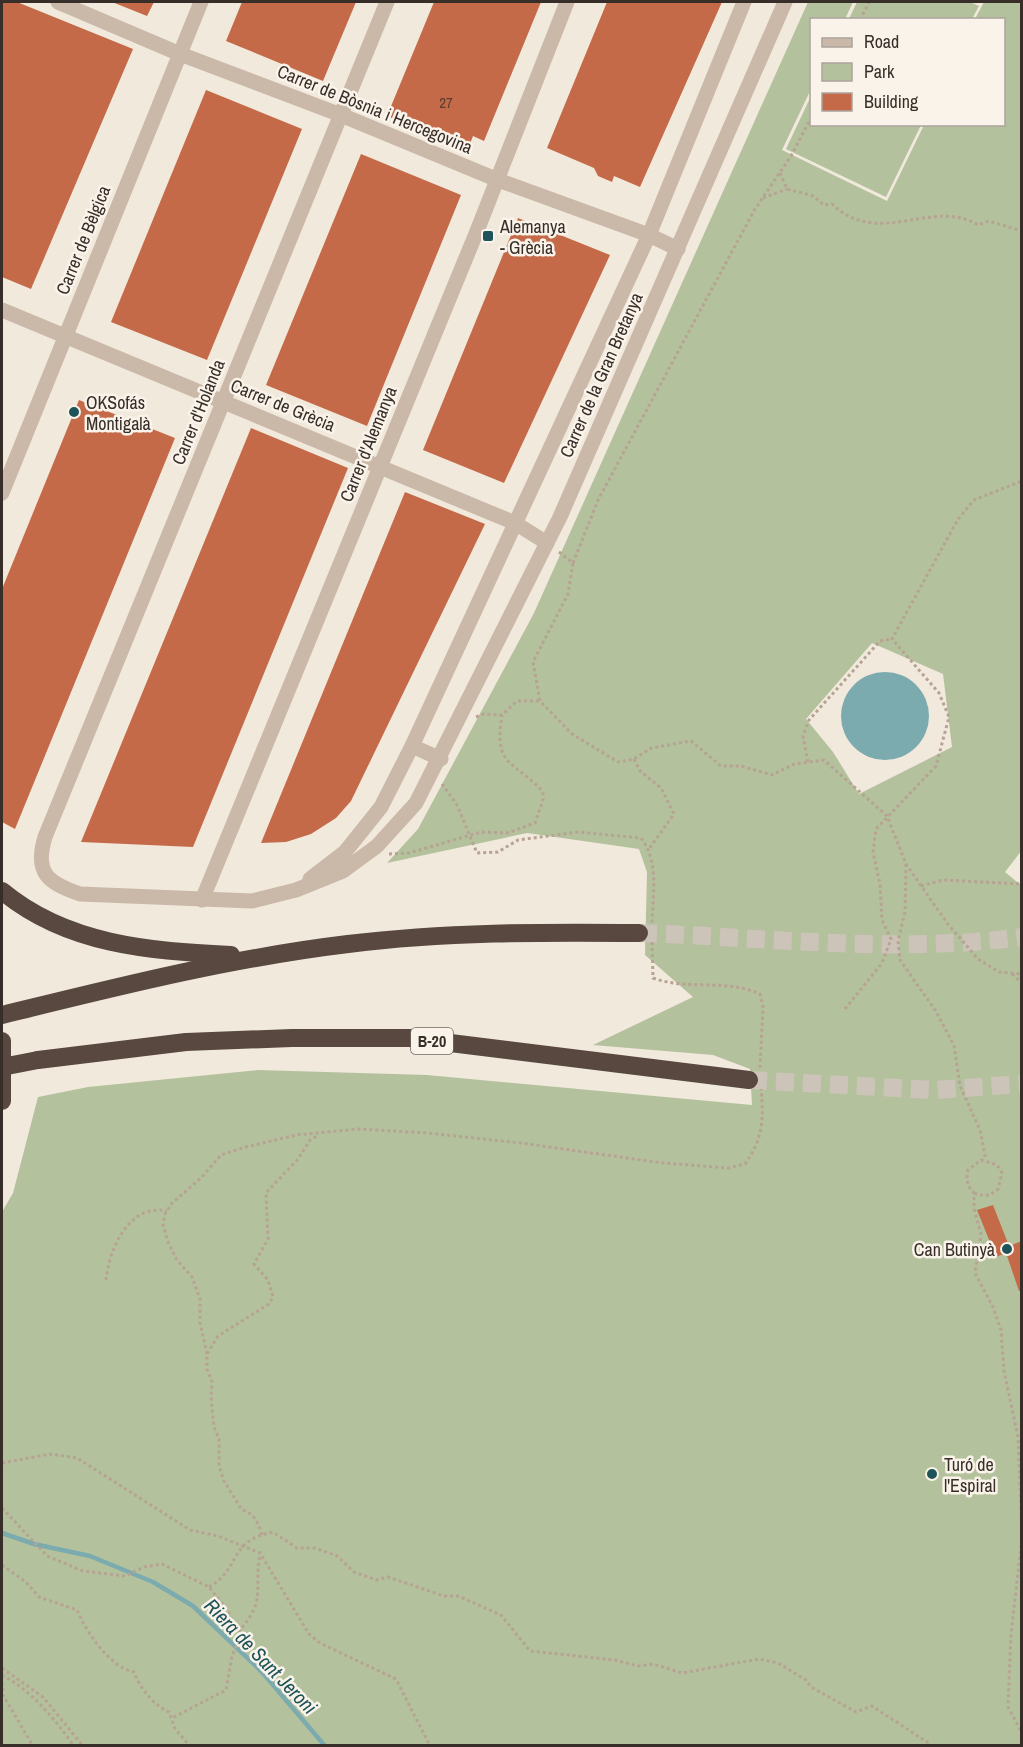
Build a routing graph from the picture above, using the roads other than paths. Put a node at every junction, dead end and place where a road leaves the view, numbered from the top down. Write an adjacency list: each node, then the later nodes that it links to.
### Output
1 (58, 2): 7 (street, Carrer de Bòsnia i Hercegovina)
2 (201, 2): 7 (street, Carrer de Bèlgica)
3 (387, 2): 8 (street, Carrer d'Holanda)
4 (567, 2): 9 (street, Carrer d'Alemanya)
5 (744, 2): 10 (street, Carrer de la Gran Bretanya)
6 (785, 2): 11 (street, Carrer de la Gran Bretanya)
7 (180, 54): 8 (street, Carrer de Bòsnia i Hercegovina); 13 (street, Carrer de Bèlgica)
8 (341, 115): 9 (street, Carrer de Bòsnia i Hercegovina); 14 (street, Carrer d'Holanda)
9 (498, 180): 10 (street, Carrer de Bòsnia i Hercegovina); 15 (street, Carrer d'Alemanya)
10 (649, 235): 11 (street, Carrer de Bòsnia i Hercegovina); 17 (street, Carrer de la Gran Bretanya)
11 (678, 249): 18 (street, Carrer de la Gran Bretanya)
12 (2, 310): 13 (street, Carrer de Grècia)
13 (65, 336): 14 (street, Carrer de Grècia); 16 (street, Carrer de Bèlgica)
14 (223, 402): 15 (street, Carrer de Grècia); 21 (street, Carrer d'Holanda)
15 (380, 466): 17 (street, Carrer de Grècia); 24 (street, Carrer d'Alemanya)
16 (2, 493)
17 (515, 523): 18 (street, Carrer de Grècia); 19 (street, Carrer de la Gran Bretanya)
18 (547, 543): 20 (street, Carrer de la Gran Bretanya)
19 (412, 746): 20 (street); 22 (street, Carrer de la Gran Bretanya)
20 (441, 759): 22 (street, Carrer de la Gran Bretanya)
21 (45, 837): 24 (street, Carrer de la Gran Bretanya)
22 (296, 890): 24 (street, Carrer de la Gran Bretanya)
23 (2, 891): 26 (highway)
24 (202, 900)
25 (648, 934): 26 (highway)
26 (260, 957): 27 (highway)
27 (2, 1015)
28 (2, 1041): 31 (highway)
29 (2, 1066): 30 (highway, B-20, bridge)
30 (757, 1080)
31 (2, 1101)

